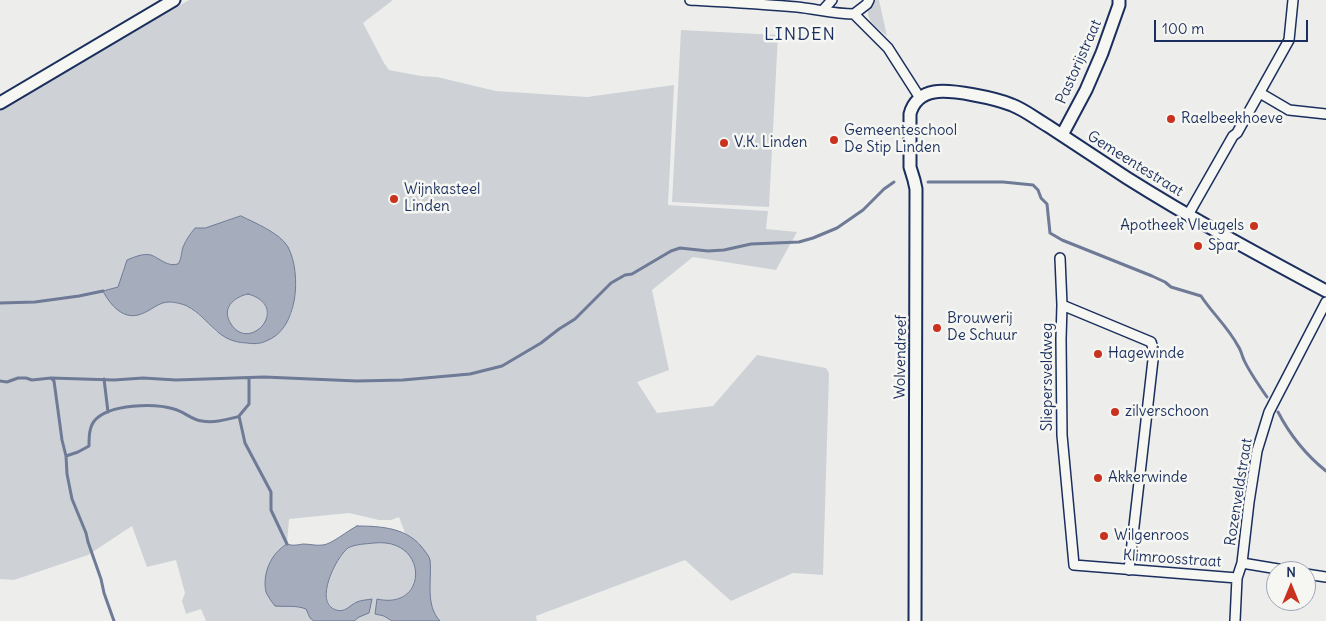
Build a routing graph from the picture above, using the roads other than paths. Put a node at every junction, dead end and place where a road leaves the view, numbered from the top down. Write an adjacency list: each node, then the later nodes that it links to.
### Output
1 (174, 0): 11 (street)
2 (690, 0): 7 (street)
3 (832, 0): 7 (street)
4 (869, 0): 8 (street)
5 (1119, 0): 13 (street, Pastorijstraat)
6 (1294, 0): 9 (street)
7 (823, 10): 8 (street)
8 (854, 14): 10 (street)
9 (1260, 93): 12 (street); 14 (street)
10 (918, 94): 13 (street, Gemeentestraat); 24 (street, Wolvendreef)
11 (0, 103)
12 (1326, 114)
13 (1062, 135): 14 (street, Gemeentestraat)
14 (1188, 215): 16 (street, Gemeentestraat)
15 (1060, 258): 18 (street)
16 (1326, 290)
17 (1326, 302): 19 (street, Rozenveldstraat)
18 (1062, 305): 20 (street, Sliepersveldweg); 22 (street, Sliepersveldweg)
19 (1242, 563): 21 (street, Rozenveldstraat); 23 (street)
20 (1074, 565): 22 (street, Klimroosstraat)
21 (1266, 567)
22 (1128, 570): 23 (street, Klimroosstraat)
23 (1237, 578): 25 (street)
24 (915, 621)
25 (1235, 621)

